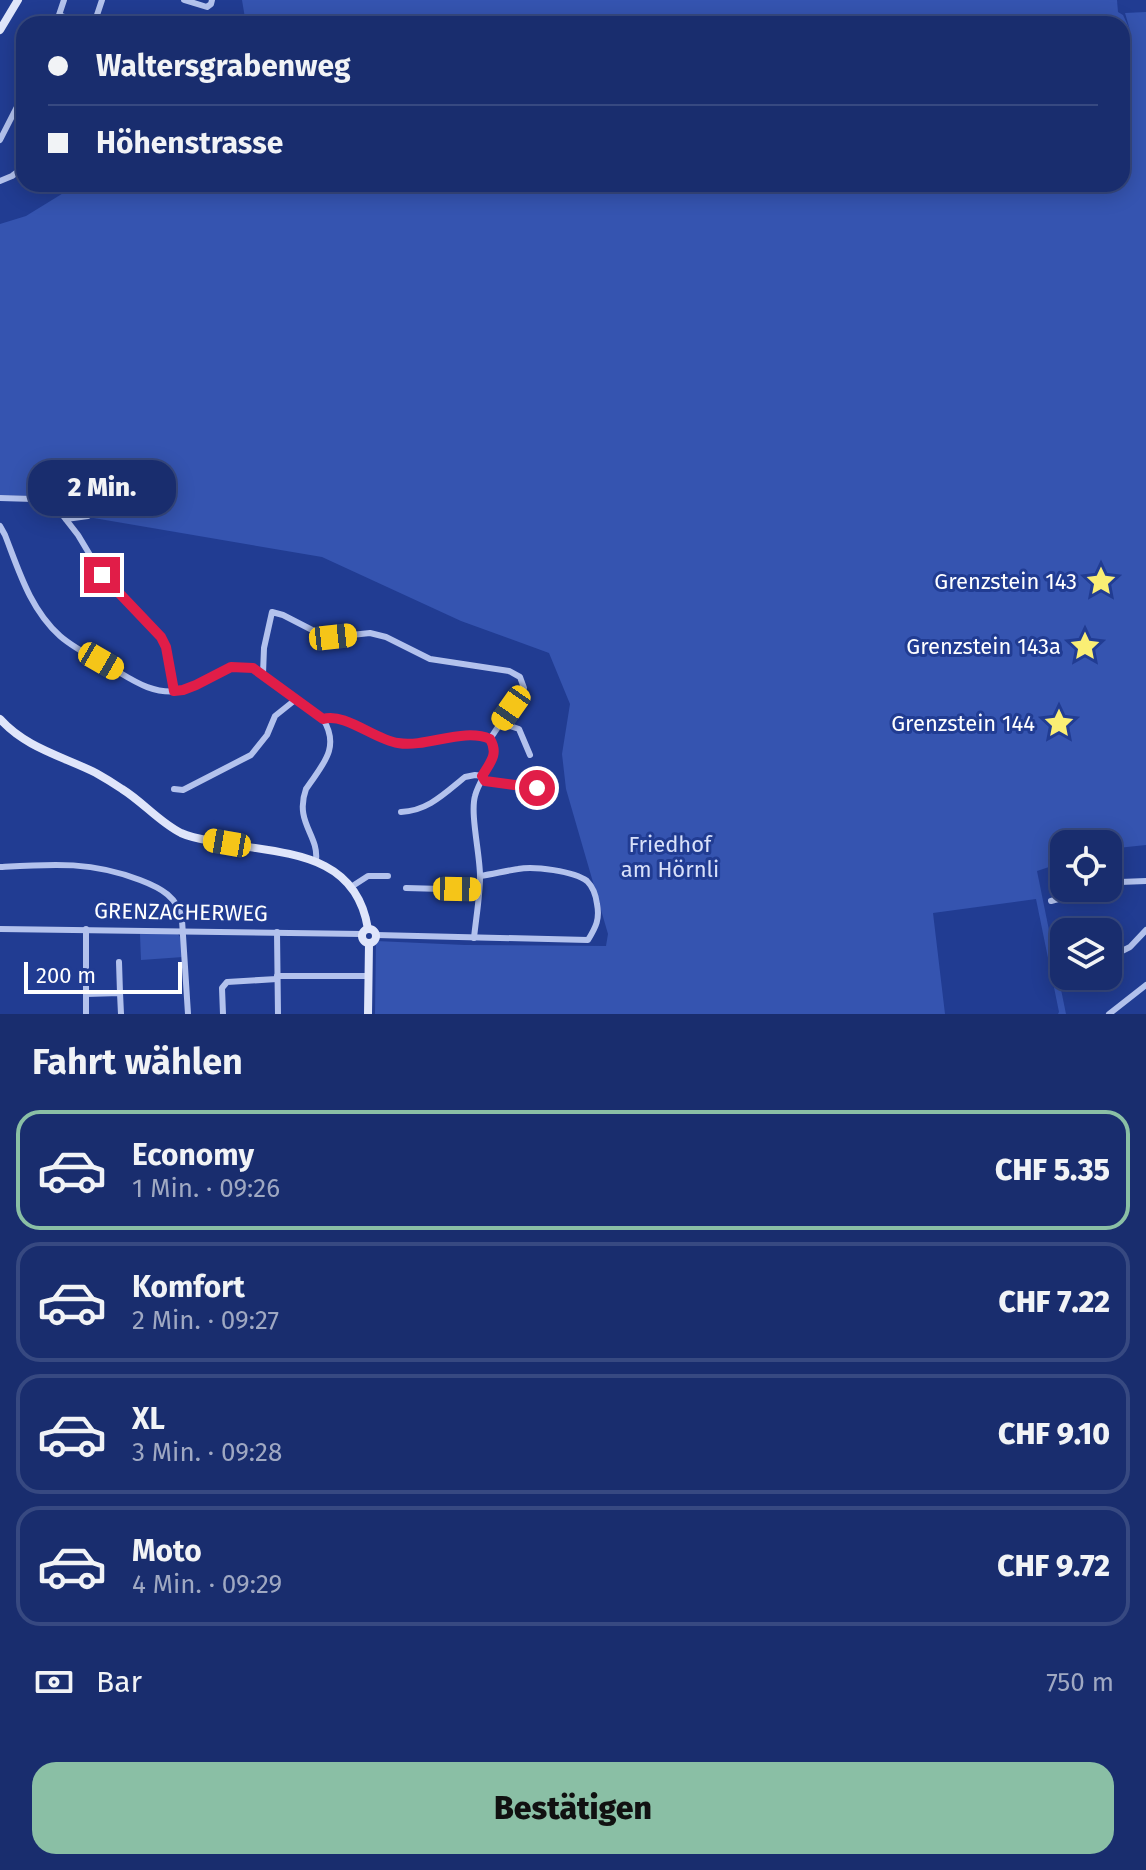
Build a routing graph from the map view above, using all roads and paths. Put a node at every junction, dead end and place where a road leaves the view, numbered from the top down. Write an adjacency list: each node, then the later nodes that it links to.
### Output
1 (18, 0): 6 (street)
2 (64, 0): 5 (street)
3 (184, 0): 4 (street)
4 (212, 0)
5 (59, 15)
6 (0, 30)
7 (16, 109): 8 (street)
8 (0, 140)
9 (0, 498): 11 (street)
10 (88, 516): 11 (street)
11 (66, 519): 14 (street)
12 (0, 526): 14 (street)
13 (263, 674): 14 (street); 15 (street); 18 (street)
14 (174, 691)
15 (295, 700): 17 (street); 23 (street)
16 (0, 719): 25 (street)
17 (323, 719): 19 (street); 25 (street)
18 (501, 723): 19 (street); 20 (street)
19 (490, 739): 21 (street)
20 (530, 755)
21 (482, 776): 22 (street); 24 (street); 28 (street)
22 (537, 788)
23 (174, 789)
24 (401, 812)
25 (316, 860): 31 (street)
26 (0, 867): 36 (street)
27 (388, 876): 31 (street)
28 (480, 876): 33 (street); 41 (street)
29 (1146, 881): 30 (street)
30 (1122, 882)
31 (351, 887): 39 (street)
32 (406, 888): 33 (street)
33 (479, 890): 41 (street)
34 (0, 929): 35 (street, GRENZACHERWEG)
35 (86, 929): 36 (street, GRENZACHERWEG); 49 (street)
36 (183, 930): 38 (street, GRENZACHERWEG); 52 (street)
37 (1146, 930): 43 (street)
38 (277, 932): 39 (street, GRENZACHERWEG); 46 (street)
39 (365, 932): 40 (street); 42 (street)
40 (376, 935): 41 (street); 42 (street)
41 (474, 938)
42 (369, 944): 45 (street)
43 (1122, 951)
44 (119, 962): 48 (street)
45 (369, 976): 46 (street); 55 (street)
46 (277, 978): 53 (street); 54 (street)
47 (1146, 985): 56 (street)
48 (120, 993): 49 (street); 51 (street)
49 (86, 994): 50 (street)
50 (86, 1014)
51 (121, 1014)
52 (188, 1014)
53 (223, 1014)
54 (278, 1014)
55 (368, 1014)
56 (1109, 1014)

